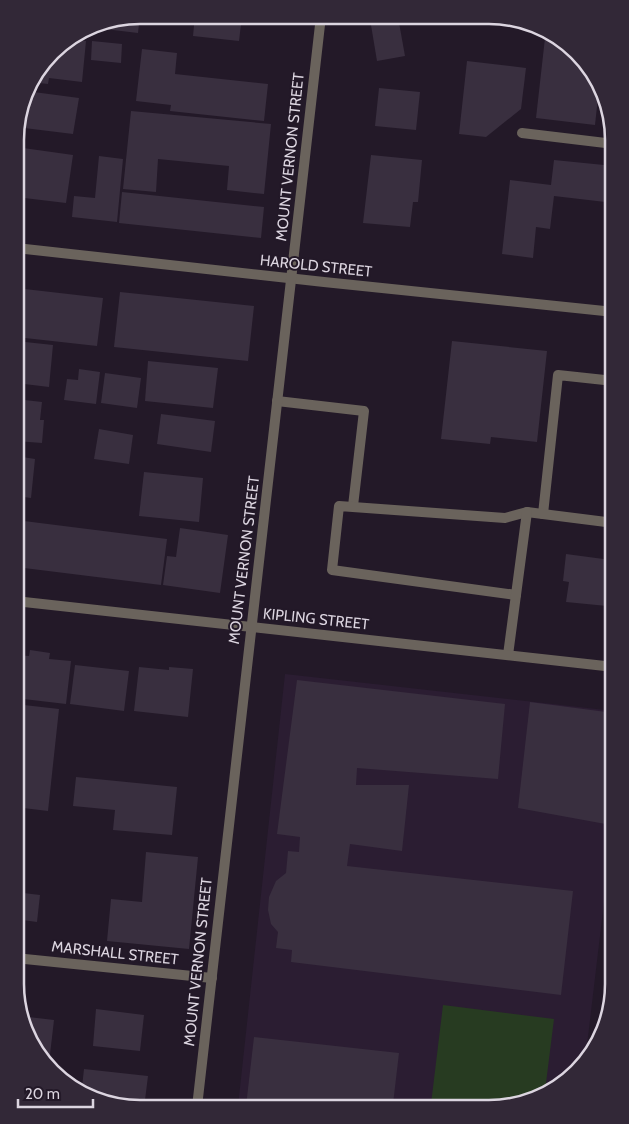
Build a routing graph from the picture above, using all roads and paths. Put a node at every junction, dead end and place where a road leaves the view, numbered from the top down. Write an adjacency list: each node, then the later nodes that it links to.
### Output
1 (319, 24): 5 (street, MOUNT VERNON STREET)
2 (522, 133): 3 (street)
3 (605, 143)
4 (24, 249): 5 (street, HAROLD STREET)
5 (291, 278): 6 (street, HAROLD STREET); 8 (street, MOUNT VERNON STREET)
6 (605, 311)
7 (605, 380): 11 (street)
8 (277, 401): 9 (street); 15 (street, MOUNT VERNON STREET)
9 (353, 506): 10 (street); 13 (street)
10 (527, 512): 11 (street); 13 (street)
11 (543, 514): 12 (street)
12 (605, 522)
13 (516, 595): 16 (street)
14 (24, 602): 15 (street, KIPLING STREET)
15 (251, 627): 16 (street, KIPLING STREET); 19 (street, MOUNT VERNON STREET)
16 (508, 655): 17 (street, KIPLING STREET)
17 (605, 666)
18 (24, 959): 19 (street, MARSHALL STREET)
19 (212, 978): 20 (street, MOUNT VERNON STREET)
20 (198, 1100)

